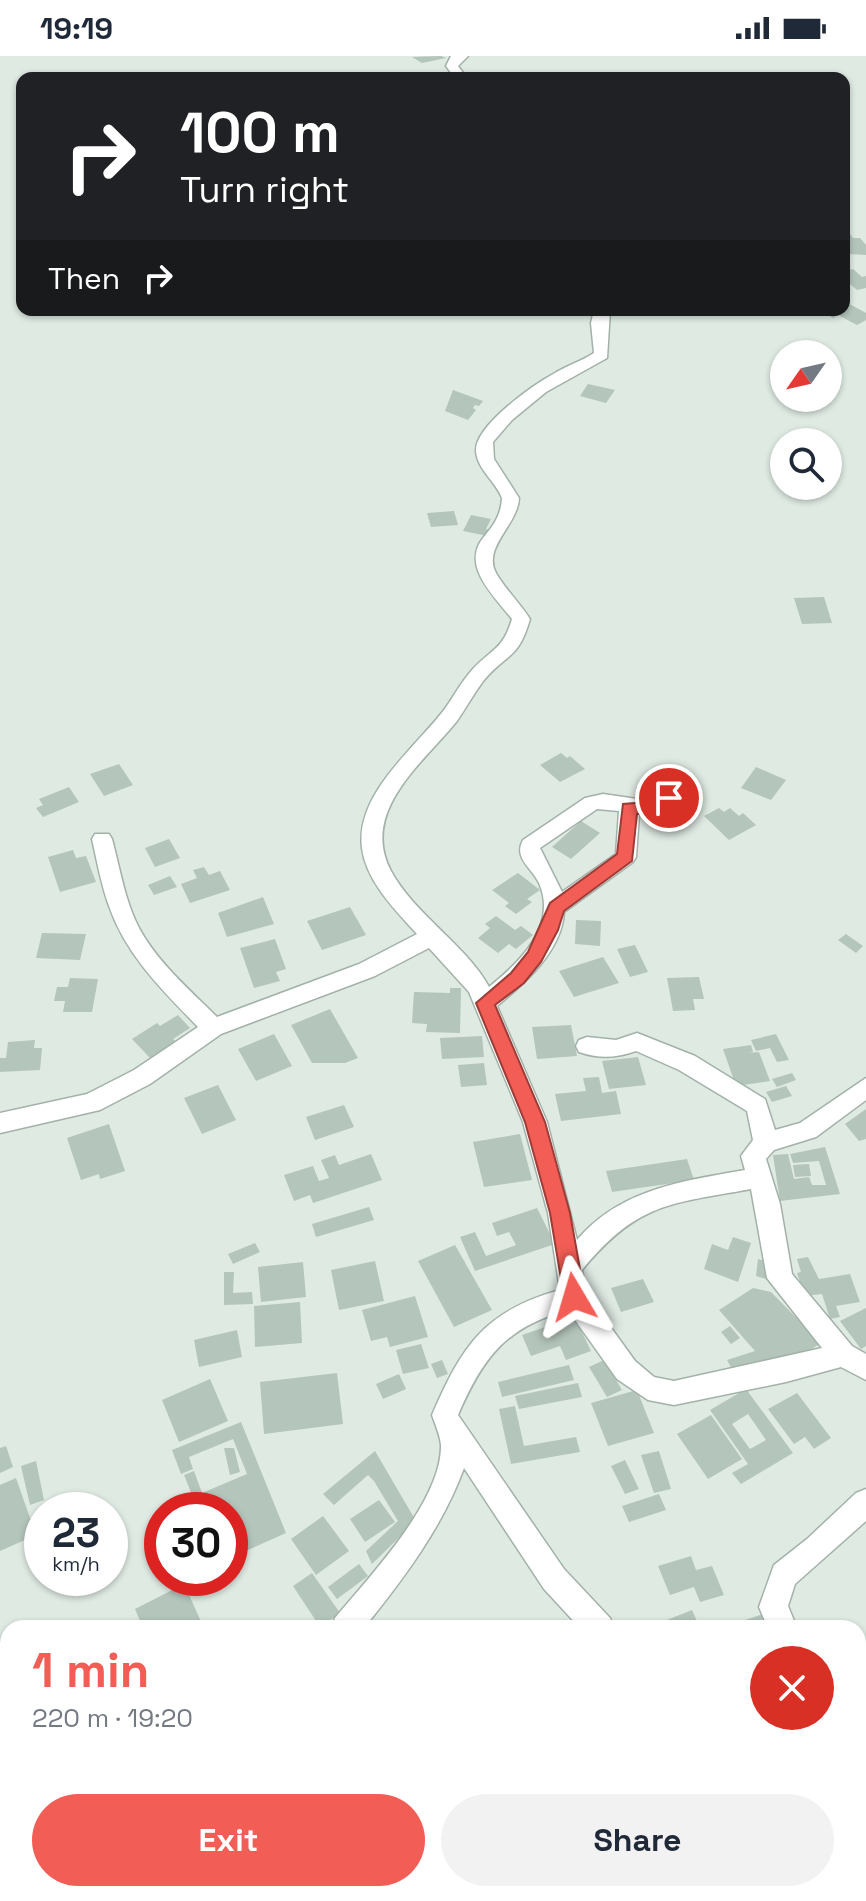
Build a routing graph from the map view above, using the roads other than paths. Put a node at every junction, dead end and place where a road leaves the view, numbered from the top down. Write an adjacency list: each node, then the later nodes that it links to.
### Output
1 (601, 316): 6 (street)
2 (669, 798): 3 (street)
3 (629, 808): 5 (street); 5 (street)
4 (102, 839): 8 (street)
5 (556, 907): 7 (street)
6 (431, 937): 7 (street); 8 (street)
7 (485, 1003): 14 (street)
8 (213, 1028): 11 (street)
9 (587, 1046): 12 (street)
10 (866, 1087): 12 (street)
11 (0, 1123)
12 (766, 1143): 13 (street)
13 (758, 1178): 14 (street); 16 (street)
14 (571, 1265): 15 (street)
15 (574, 1297): 16 (street); 18 (street)
16 (843, 1354): 17 (street)
17 (866, 1368)
18 (445, 1415): 20 (street); 21 (street)
19 (866, 1502): 22 (street)
20 (351, 1620)
21 (592, 1620)
22 (779, 1620)

